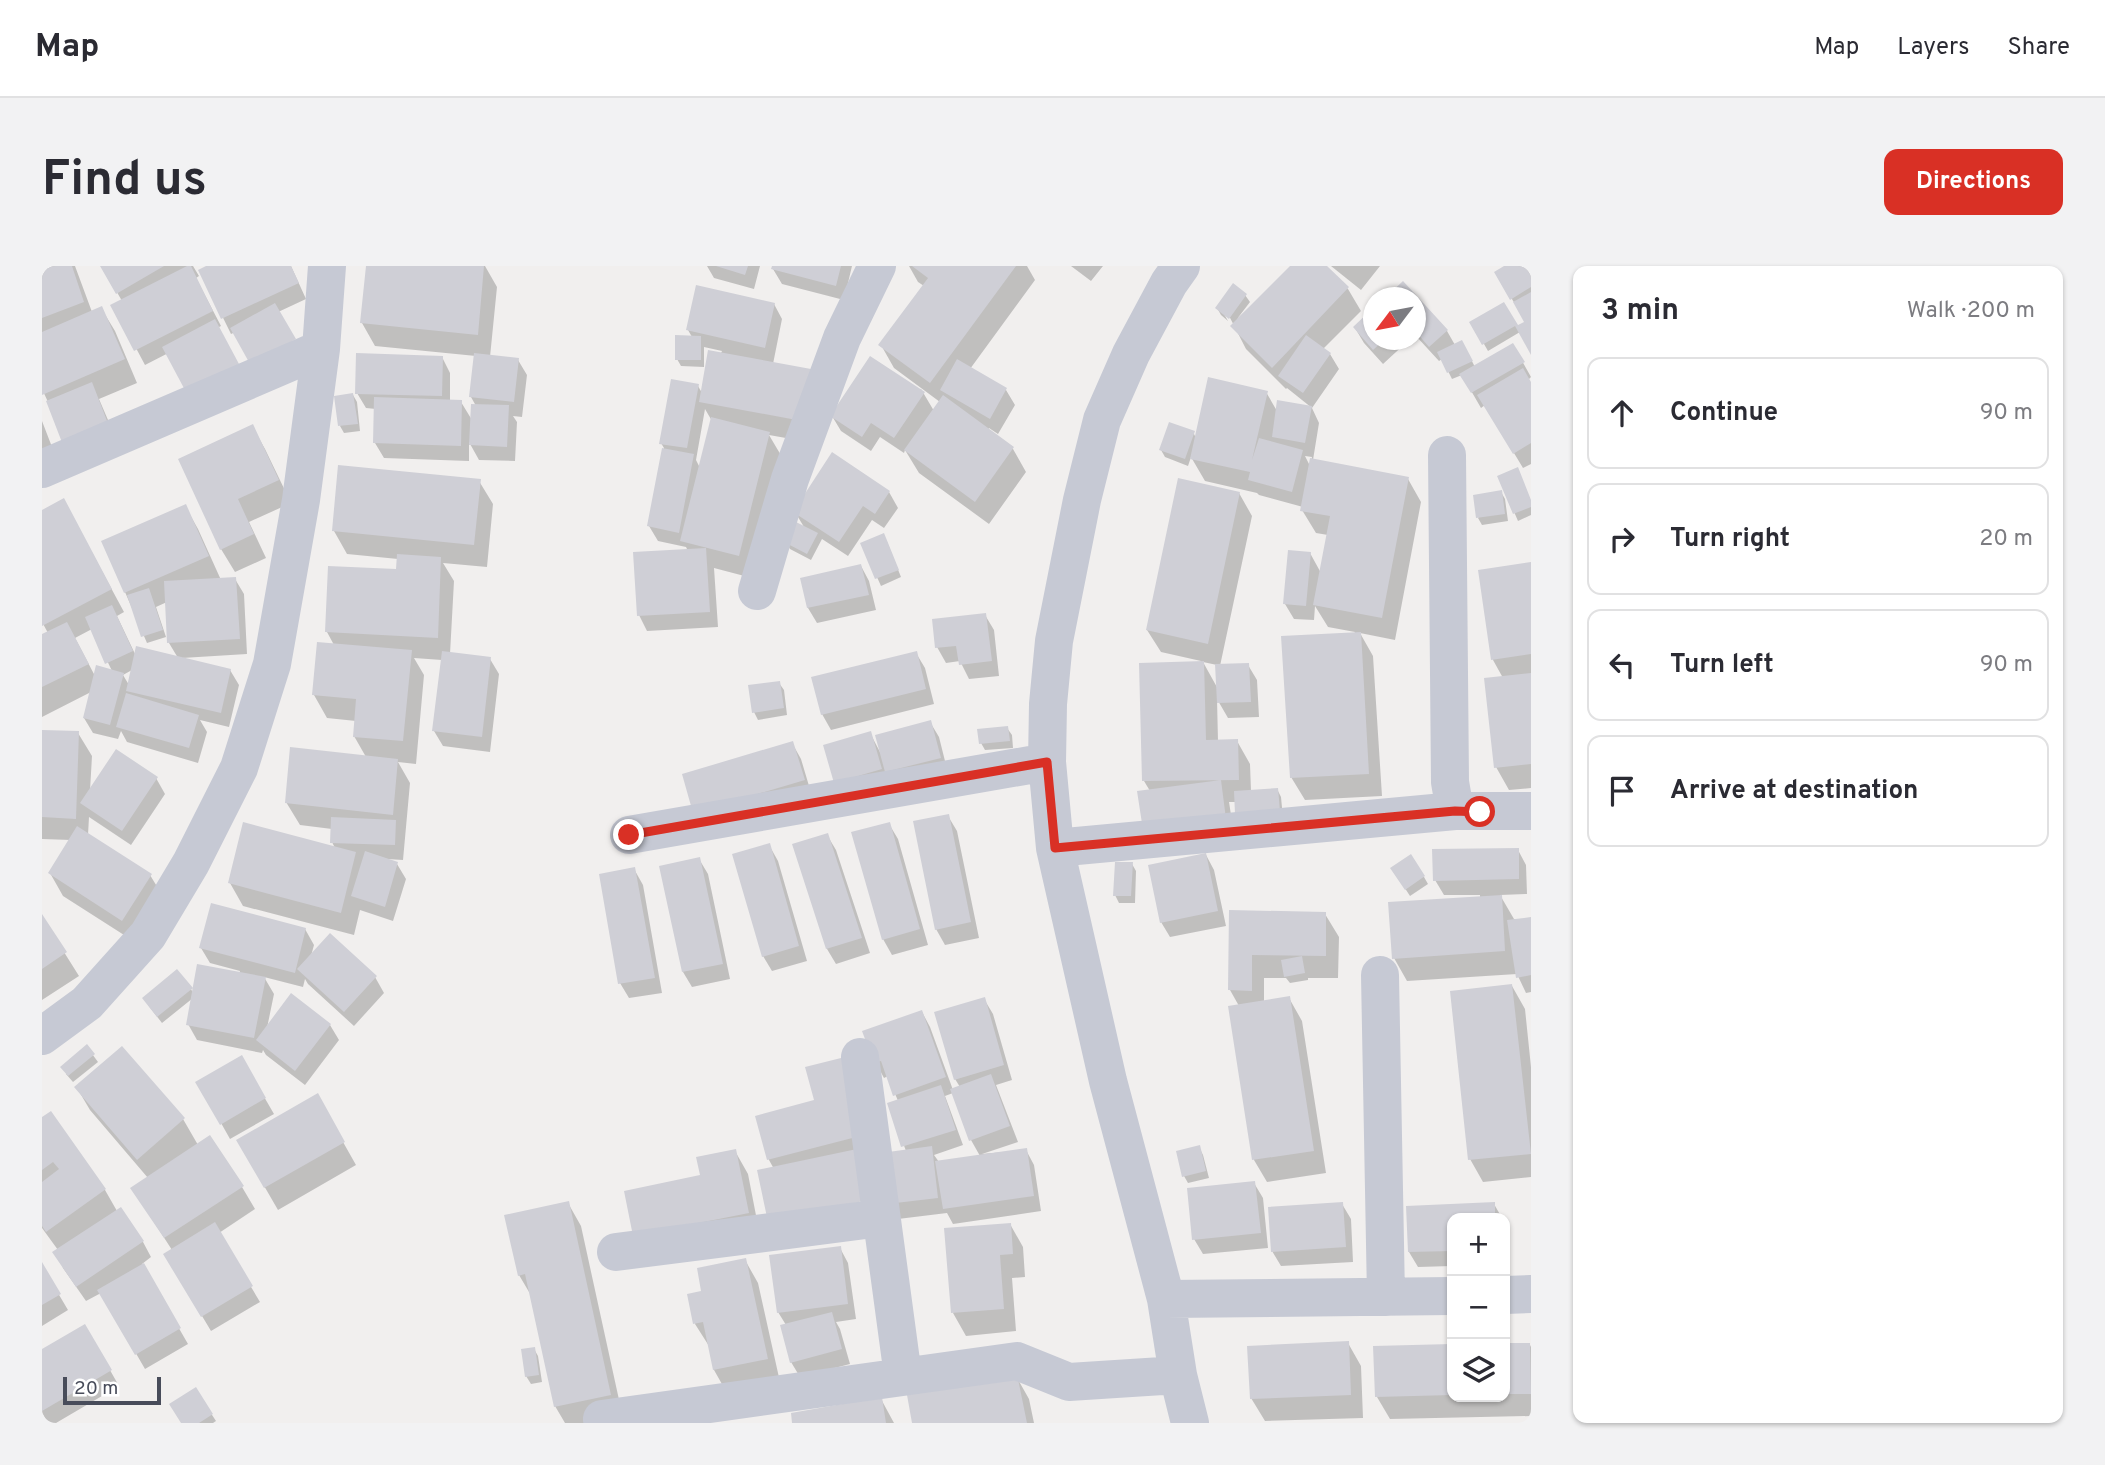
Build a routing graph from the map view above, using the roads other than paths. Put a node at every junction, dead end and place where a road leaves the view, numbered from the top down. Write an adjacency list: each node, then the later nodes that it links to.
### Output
1 (327, 266): 4 (street)
2 (877, 266): 7 (street)
3 (1181, 266): 8 (street)
4 (321, 349): 6 (street); 14 (street)
5 (1447, 455): 9 (street)
6 (42, 469)
7 (757, 591)
8 (1047, 762): 11 (street); 12 (street)
9 (1455, 811): 10 (street); 12 (street)
10 (1531, 811)
11 (629, 835)
12 (1055, 848): 22 (street)
13 (1380, 975): 21 (street)
14 (42, 1036)
15 (860, 1058): 16 (street)
16 (881, 1218): 17 (street); 24 (street)
17 (616, 1252)
18 (1531, 1294): 19 (street)
19 (1510, 1295)
20 (1447, 1296): 21 (street)
21 (1386, 1297): 22 (street)
22 (1166, 1299): 23 (street)
23 (1178, 1375): 24 (street); 26 (street)
24 (903, 1376): 25 (street)
25 (602, 1419)
26 (1190, 1423)

